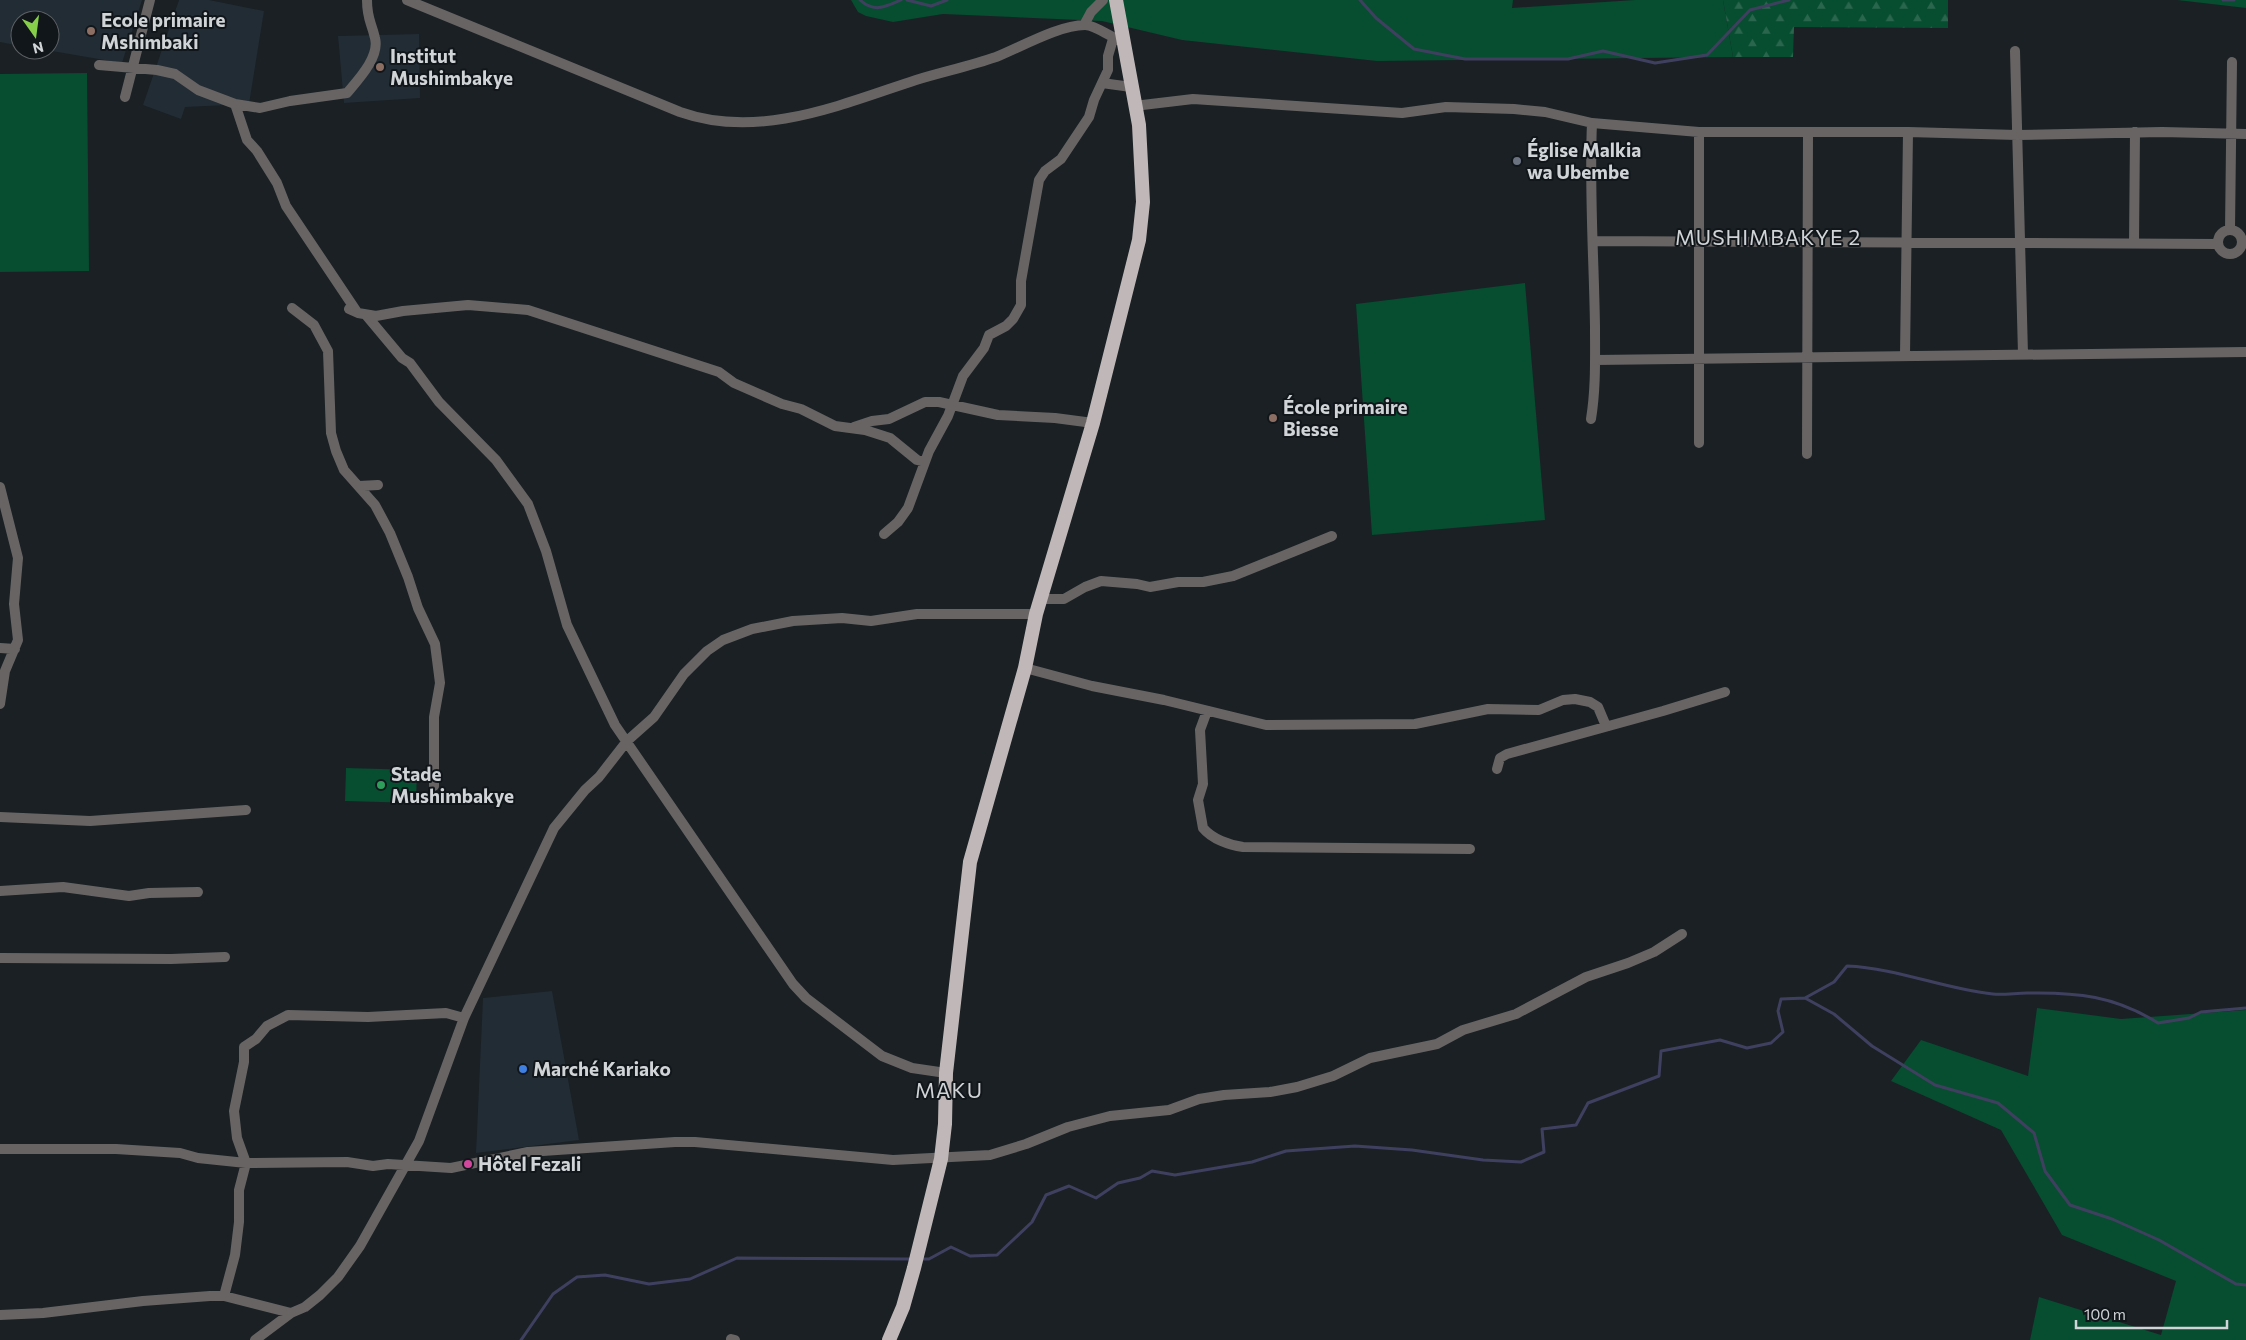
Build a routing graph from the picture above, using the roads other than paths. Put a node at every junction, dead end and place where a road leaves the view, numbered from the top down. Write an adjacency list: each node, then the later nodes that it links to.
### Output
1 (150, 0): 11 (street)
2 (367, 0): 15 (street)
3 (407, 0): 6 (street)
4 (1102, 0): 6 (street)
5 (1116, 0): 7 (highway)
6 (1084, 25): 7 (street)
7 (1118, 40): 12 (street); 13 (highway)
8 (2015, 51): 24 (street)
9 (2232, 62): 22 (street)
10 (99, 65): 11 (street)
11 (132, 68): 14 (street); 15 (street)
12 (1102, 83): 13 (street); 42 (street)
13 (1131, 87): 16 (highway)
14 (125, 97)
15 (235, 104): 35 (street)
16 (1134, 106): 17 (street); 44 (highway)
17 (1592, 123): 18 (street); 26 (street)
18 (1699, 132): 21 (street); 27 (street)
19 (1908, 132): 21 (street); 24 (street); 29 (street)
20 (2135, 132): 22 (street); 24 (street); 31 (street)
21 (1808, 133): 28 (street)
22 (2231, 134): 23 (street); 25 (street)
23 (2246, 134)
24 (2017, 135): 30 (street)
25 (2230, 230): 32 (street); 33 (street)
26 (1594, 241): 27 (street); 41 (street)
27 (1699, 242): 28 (street); 40 (street)
28 (1808, 243): 29 (street); 39 (street)
29 (1907, 244): 30 (street); 38 (street)
30 (2020, 244): 31 (street); 37 (street)
31 (2134, 244): 32 (street)
32 (2218, 244): 33 (street)
33 (2244, 244)
34 (292, 308): 50 (street)
35 (358, 312): 45 (street); 63 (street)
36 (2246, 352): 37 (street)
37 (2023, 354): 38 (street)
38 (1905, 356): 39 (street)
39 (1807, 358): 40 (street); 47 (street)
40 (1699, 359): 41 (street); 46 (street)
41 (1595, 360): 43 (street)
42 (951, 406): 44 (street); 45 (street); 48 (street)
43 (1591, 419)
44 (1093, 423): 54 (highway)
45 (853, 428): 48 (street)
46 (1699, 443)
47 (1807, 454)
48 (925, 462): 52 (street)
49 (378, 485): 50 (street)
50 (359, 486): 65 (street)
51 (0, 487): 57 (street)
52 (884, 534)
53 (1332, 536): 54 (street)
54 (1041, 599): 55 (highway)
55 (1036, 614): 58 (highway); 63 (street)
56 (0, 648): 57 (street)
57 (15, 649): 60 (street)
58 (1025, 668): 61 (street); 75 (highway)
59 (1725, 692): 62 (street)
60 (0, 704)
61 (1207, 711): 62 (street); 68 (street)
62 (1606, 726): 64 (street)
63 (627, 740): 74 (street); 75 (street)
64 (1497, 769)
65 (434, 786)
66 (246, 810): 67 (street)
67 (0, 817)
68 (1470, 849)
69 (0, 891): 70 (street)
70 (198, 892)
71 (1682, 934): 77 (street)
72 (225, 957): 73 (street)
73 (0, 958)
74 (464, 1018): 78 (street); 79 (street)
75 (946, 1073): 77 (highway)
76 (0, 1149): 78 (street)
77 (941, 1159): 79 (street); 84 (highway)
78 (246, 1163): 79 (street); 80 (street)
79 (406, 1166): 81 (street)
80 (224, 1296): 81 (street); 82 (street)
81 (291, 1313): 83 (street)
82 (0, 1315)
83 (255, 1340)
84 (889, 1340)

